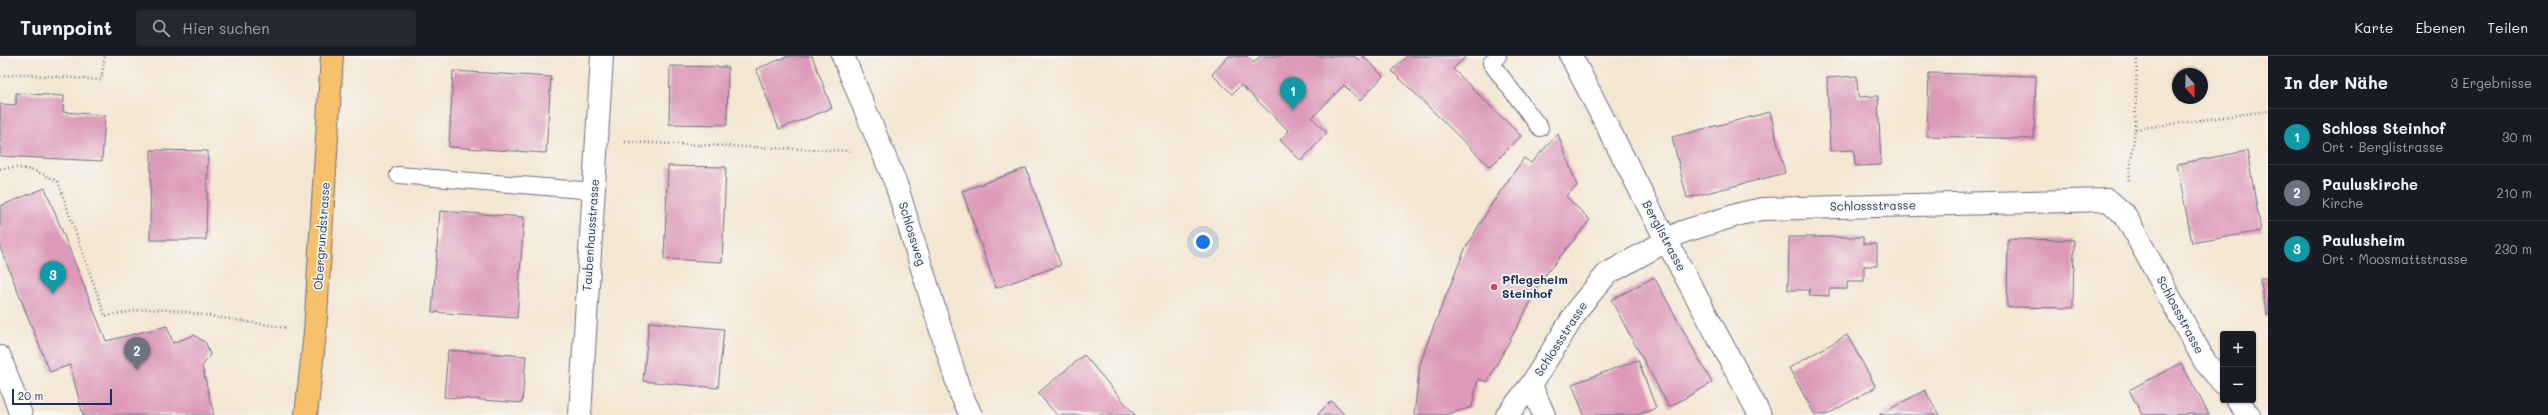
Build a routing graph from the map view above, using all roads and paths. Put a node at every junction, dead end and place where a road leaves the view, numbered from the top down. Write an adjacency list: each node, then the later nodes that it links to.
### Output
1 (104, 56): 8 (path)
2 (332, 56): 19 (main road, Obergrundstrasse)
3 (602, 56): 16 (street, Taubenhausstrasse)
4 (843, 56): 13 (street, Schlossweg)
5 (1498, 56): 10 (lane)
6 (1571, 56): 18 (street, Berglistrasse)
7 (2137, 56): 11 (path)
8 (0, 77)
9 (2268, 111): 11 (path)
10 (1540, 128)
11 (2135, 128): 17 (path)
12 (619, 142): 13 (path)
13 (883, 153): 27 (street, Schlossweg)
14 (0, 170): 19 (path)
15 (398, 175): 16 (lane)
16 (594, 191): 26 (street, Taubenhausstrasse)
17 (2125, 215): 18 (street, Schlossstrasse); 21 (street, Schlossstrasse)
18 (1666, 240): 22 (street, Schlossstrasse); 30 (street, Berglistrasse)
19 (315, 332): 25 (main road, Obergrundstrasse)
20 (0, 357): 24 (street)
21 (2220, 380)
22 (1531, 385): 28 (street, Schlossstrasse); 29 (street)
23 (2239, 403): 31 (street)
24 (21, 415)
25 (306, 415)
26 (580, 415)
27 (971, 415)
28 (1507, 415)
29 (1544, 415)
30 (1760, 415)
31 (2249, 415)

